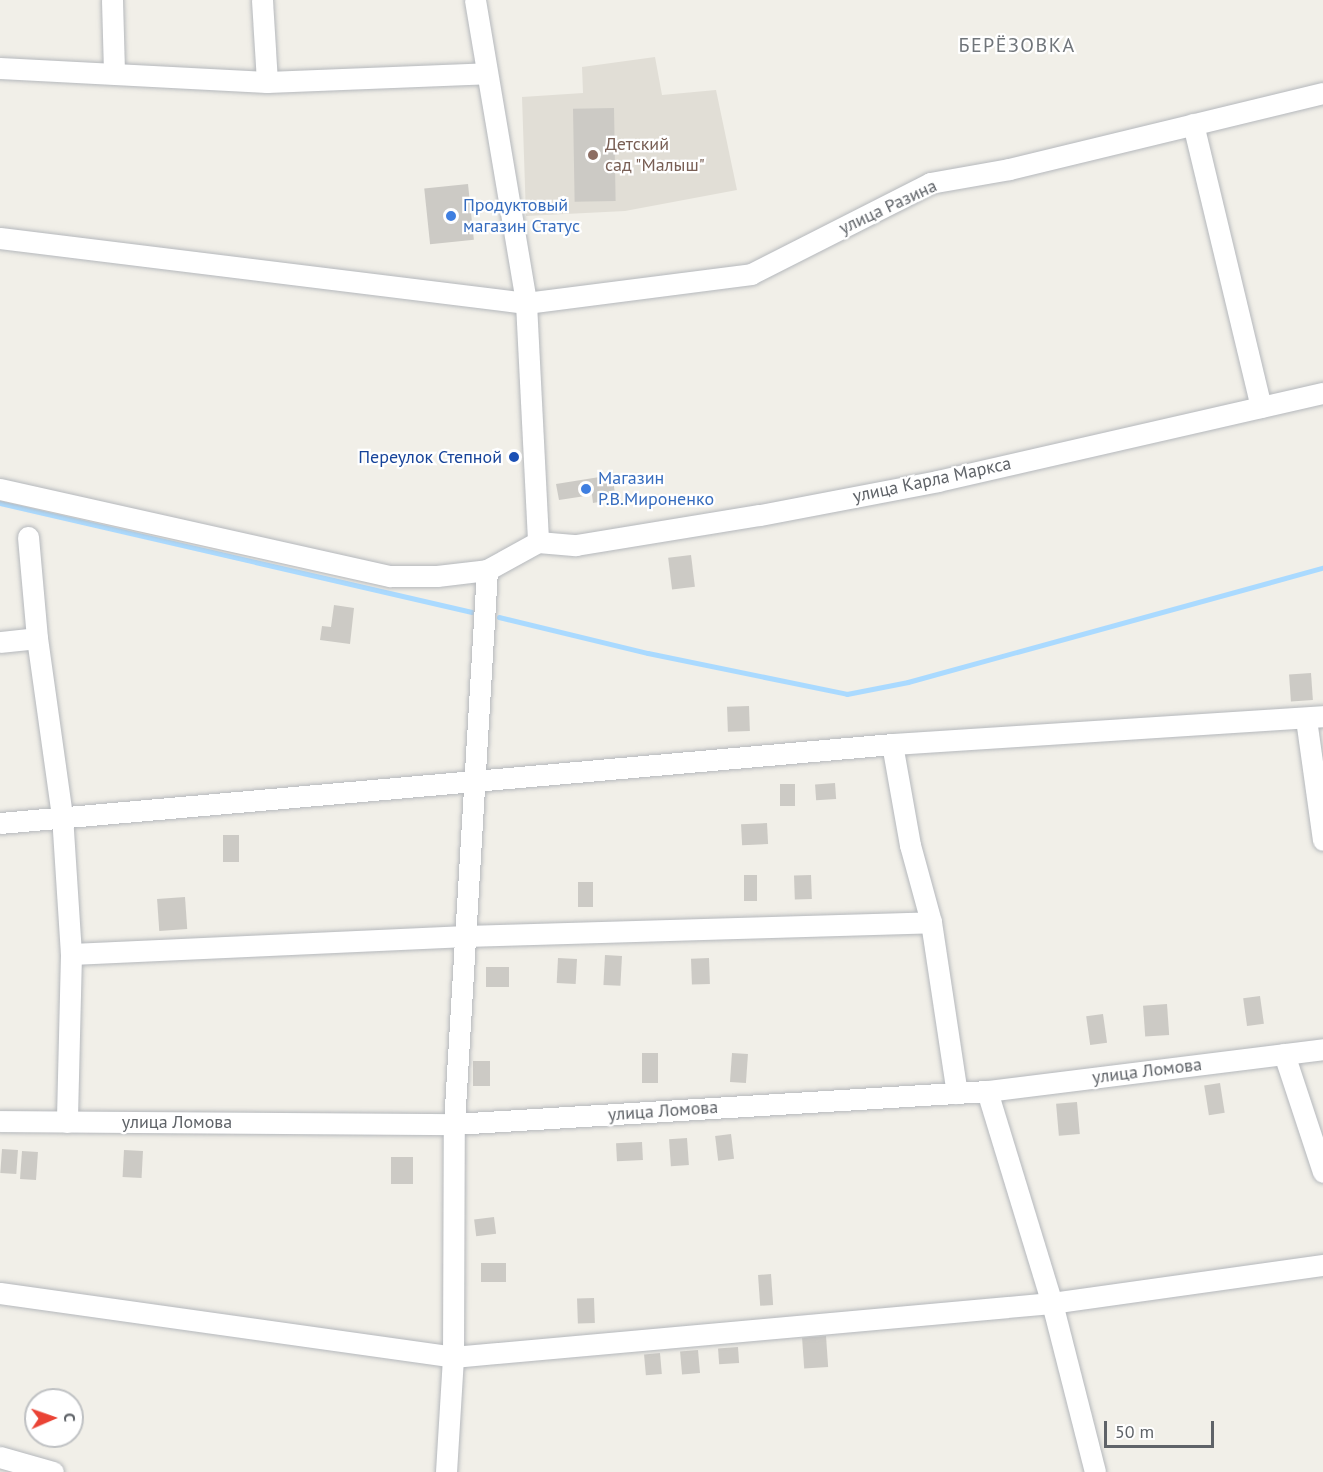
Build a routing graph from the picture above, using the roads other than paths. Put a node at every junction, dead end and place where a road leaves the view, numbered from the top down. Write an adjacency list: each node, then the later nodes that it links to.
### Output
1 (112, 0): 5 (street)
2 (262, 0): 7 (street)
3 (475, 0): 6 (street)
4 (0, 68): 5 (street)
5 (114, 73): 7 (street)
6 (487, 73): 7 (street); 11 (street)
7 (267, 82)
8 (1323, 93): 9 (street, улица Разина)
9 (1193, 124): 11 (street, улица Разина); 13 (street)
10 (0, 238): 11 (street, улица Разина)
11 (526, 303): 16 (street)
12 (1323, 393): 13 (street, улица Карла Маркса)
13 (1261, 407): 16 (street, улица Карла Маркса)
14 (0, 489): 17 (street)
15 (28, 537): 18 (street)
16 (538, 542): 17 (street)
17 (487, 570): 22 (street)
18 (37, 638): 19 (street); 23 (street)
19 (0, 642)
20 (1314, 718): 21 (street); 25 (street)
21 (892, 744): 22 (street); 26 (street)
22 (478, 781): 23 (street); 27 (street)
23 (62, 815): 24 (street); 28 (street)
24 (0, 823)
25 (1323, 840)
26 (931, 922): 27 (street); 32 (street)
27 (467, 936): 28 (street); 35 (street)
28 (71, 954): 34 (street)
29 (1323, 1049): 30 (street, улица Ломова)
30 (1284, 1054): 31 (street, улица Ломова); 36 (street)
31 (987, 1091): 32 (street, улица Ломова); 39 (street)
32 (957, 1093): 35 (street, улица Ломова)
33 (0, 1121): 34 (street, улица Ломова)
34 (67, 1122): 35 (street, улица Ломова)
35 (454, 1124): 40 (street)
36 (1323, 1172)
37 (1323, 1265): 39 (street)
38 (0, 1293): 40 (street)
39 (1052, 1303): 40 (street); 44 (street)
40 (453, 1357): 43 (street)
41 (0, 1457): 42 (street)
42 (53, 1472)
43 (446, 1472)
44 (1095, 1472)

